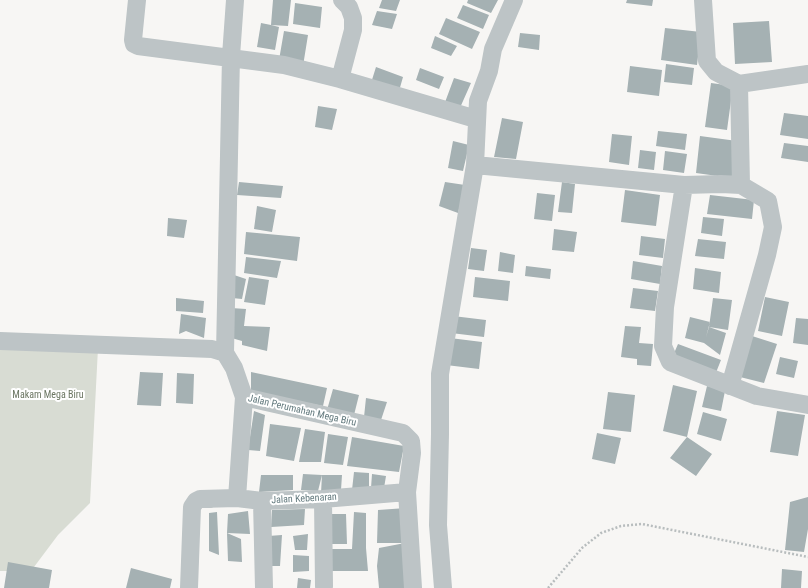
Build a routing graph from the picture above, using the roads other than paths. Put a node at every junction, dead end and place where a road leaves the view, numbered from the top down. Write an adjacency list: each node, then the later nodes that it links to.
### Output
1 (137, 0): 6 (street)
2 (235, 0): 6 (street)
3 (342, 0): 8 (street)
4 (514, 0): 10 (street)
5 (703, 0): 9 (street)
6 (231, 56): 8 (street); 15 (street)
7 (808, 74): 9 (street)
8 (340, 79): 10 (street)
9 (739, 84): 13 (street)
10 (476, 119): 11 (street)
11 (475, 165): 12 (street); 27 (street)
12 (684, 185): 13 (street); 16 (street)
13 (741, 185): 16 (street)
14 (0, 341): 15 (street)
15 (225, 353): 17 (street, Jalan Perumahan Mega Biru)
16 (730, 386): 18 (street)
17 (244, 397): 19 (street, Jalan Perumahan Mega Biru); 20 (street)
18 (808, 405)
19 (407, 492): 21 (street, Jalan Kebenaran); 26 (street, Jalan Perumahan Mega Biru)
20 (236, 498): 22 (street, Jalan Kebenaran); 24 (street, Jalan Kebenaran)
21 (323, 499): 22 (street, Jalan Kebenaran); 23 (street)
22 (262, 501): 25 (street)
23 (324, 586)
24 (189, 588)
25 (264, 588)
26 (413, 588)
27 (443, 588)

